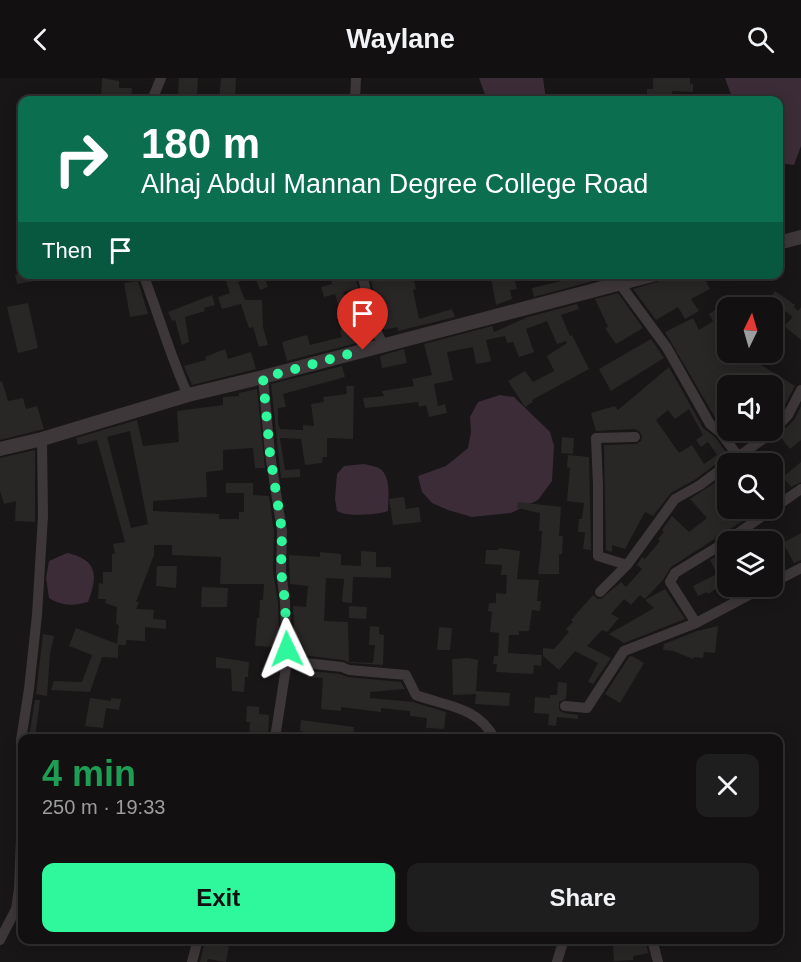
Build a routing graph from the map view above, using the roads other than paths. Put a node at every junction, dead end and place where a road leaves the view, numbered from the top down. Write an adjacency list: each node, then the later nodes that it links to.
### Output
1 (161, 78): 3 (street)
2 (356, 78): 4 (street)
3 (154, 96)
4 (355, 96)
5 (801, 237): 6 (street)
6 (783, 242)
7 (145, 279): 14 (street)
8 (363, 279): 11 (street)
9 (638, 279): 10 (street)
10 (620, 284): 11 (street); 18 (street)
11 (383, 345): 12 (street)
12 (263, 378): 14 (street); 28 (street)
13 (801, 390): 19 (street)
14 (188, 395): 16 (street)
15 (635, 437): 22 (street)
16 (42, 439): 17 (street); 30 (street)
17 (0, 449)
18 (736, 453)
19 (742, 453)
20 (717, 472): 22 (street)
21 (801, 489): 27 (street)
22 (627, 565): 25 (street)
23 (801, 568): 24 (street)
24 (783, 577)
25 (600, 592)
26 (745, 597): 27 (street)
27 (696, 623): 29 (street)
28 (287, 662): 31 (street); 32 (street)
29 (565, 706)
30 (22, 734)
31 (276, 734)
32 (492, 734)
33 (18, 896): 34 (street)
34 (0, 940)
35 (197, 944): 38 (street)
36 (562, 944): 39 (street)
37 (653, 944): 40 (street)
38 (192, 962)
39 (557, 962)
40 (658, 962)

